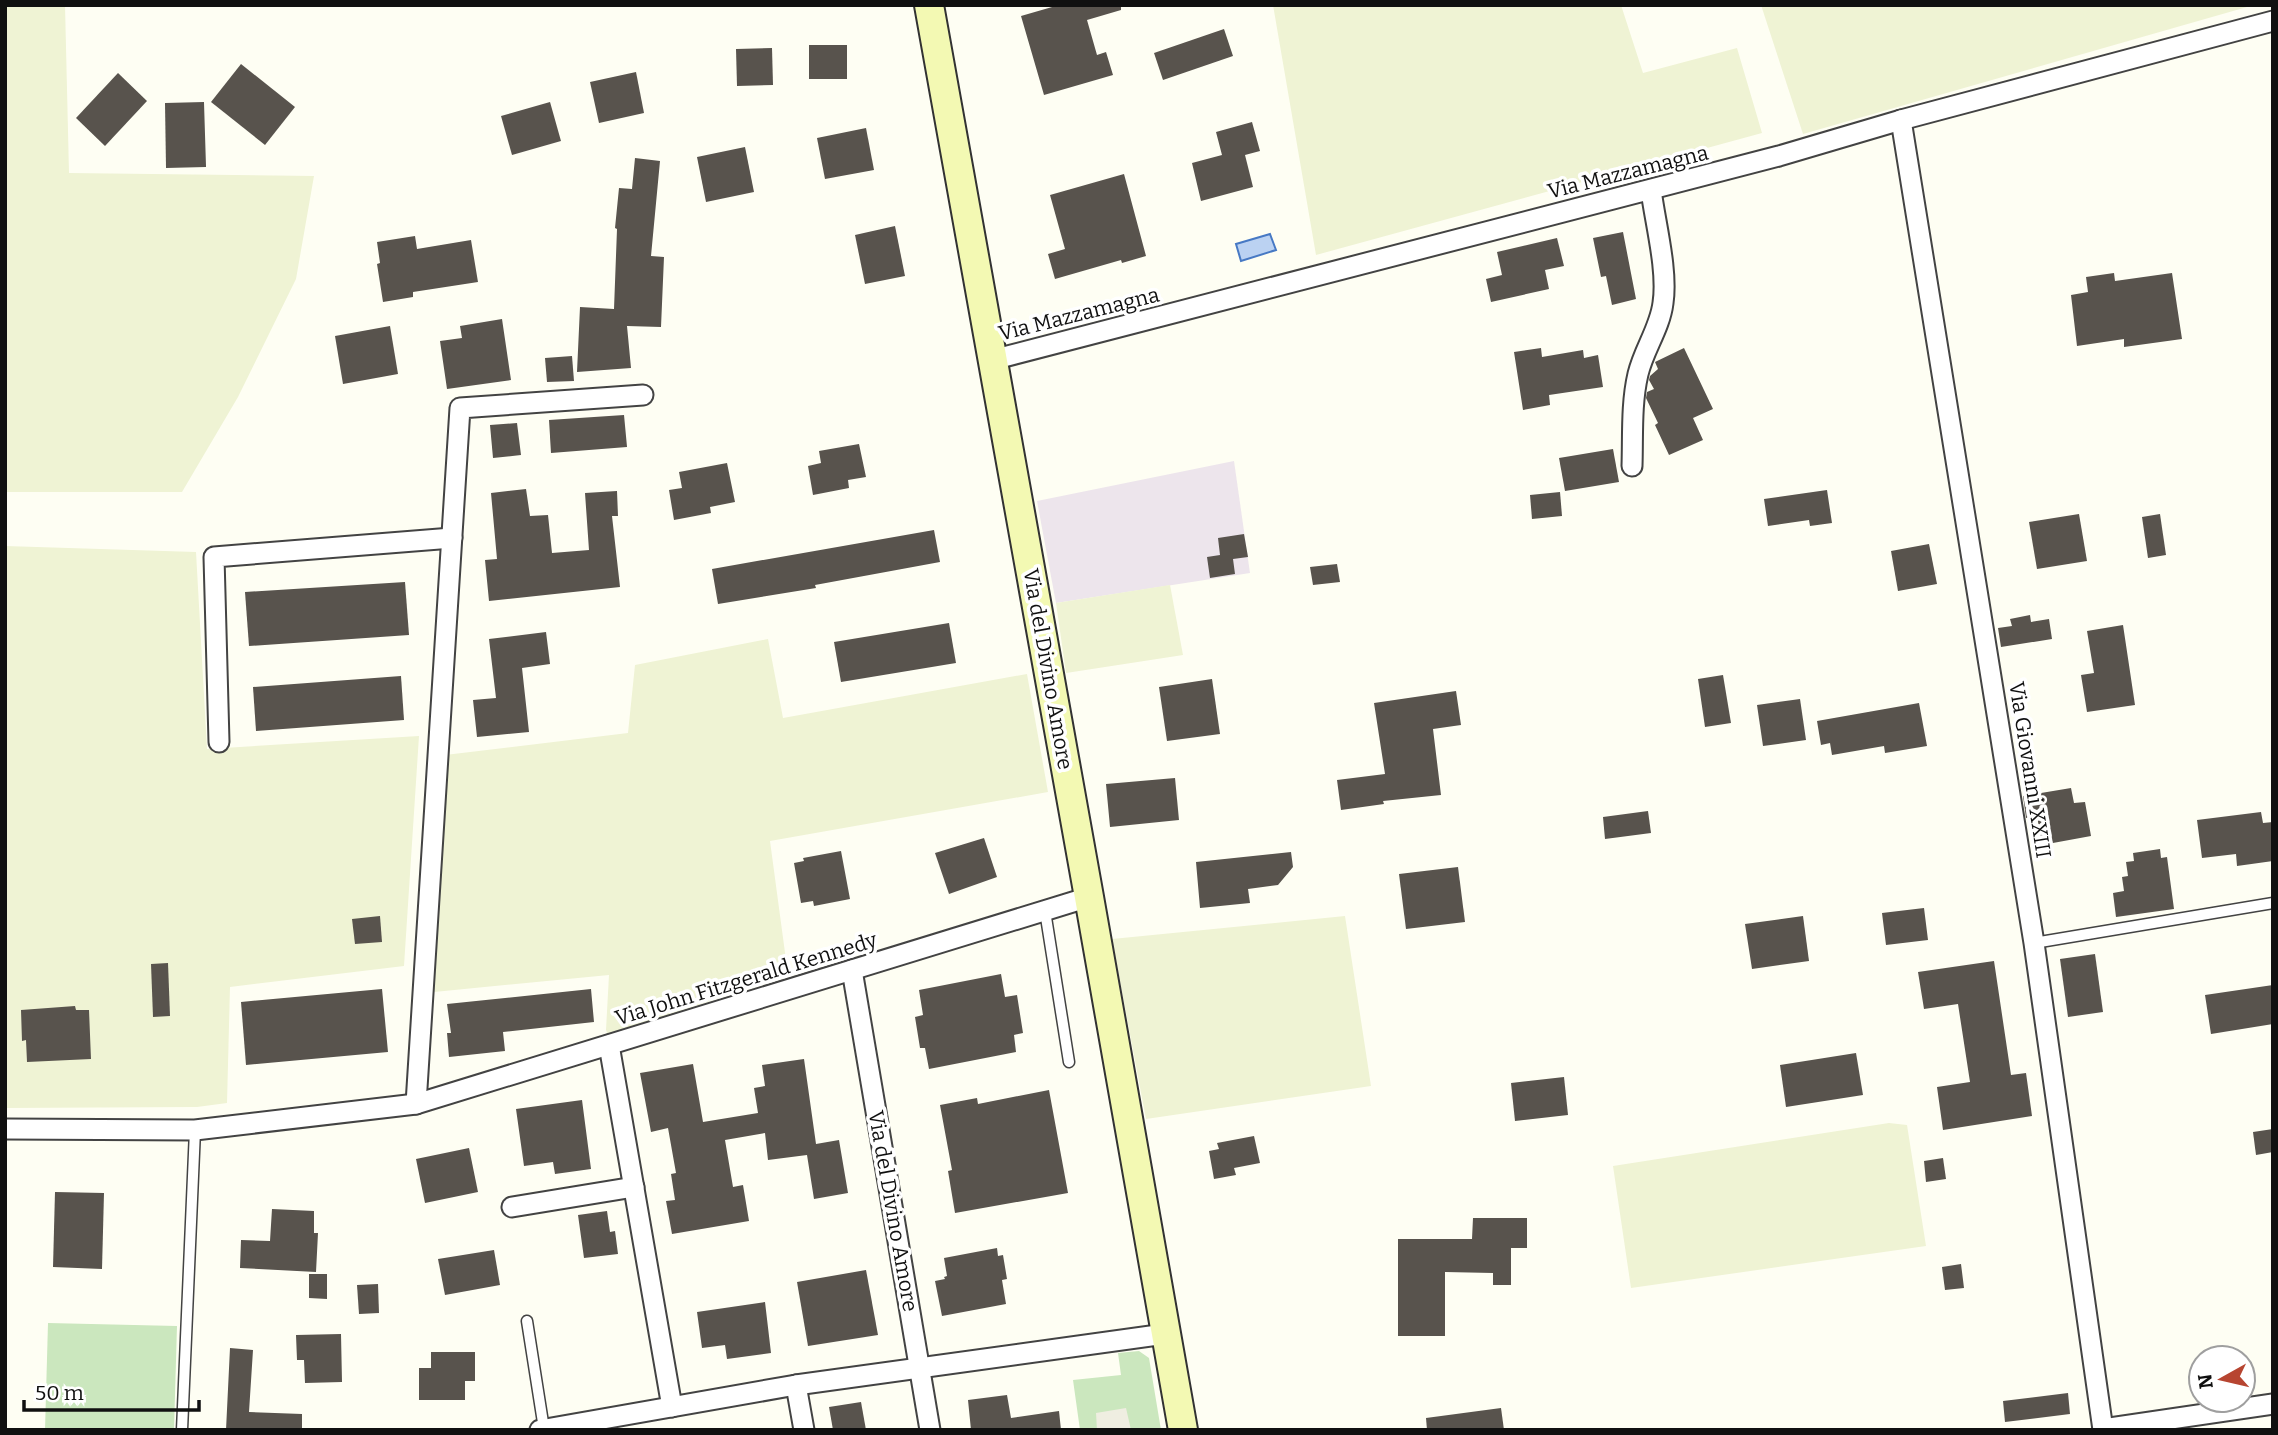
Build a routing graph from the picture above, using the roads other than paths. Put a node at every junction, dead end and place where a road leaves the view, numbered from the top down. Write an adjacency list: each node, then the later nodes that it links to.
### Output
1 (929, 5): 5 (main road, Via del Divino Amore)
2 (2273, 20): 3 (street, Via Mazzamagna)
3 (1901, 120): 4 (street, Via Mazzamagna); 13 (street, Via Giovanni XXIII)
4 (1651, 190): 5 (street, Via Mazzamagna); 7 (street)
5 (992, 360): 10 (main road, Via del Divino Amore)
6 (643, 395): 8 (street)
7 (1632, 466)
8 (452, 538): 9 (street); 17 (street)
9 (219, 742)
10 (1090, 897): 12 (street, Via John Fitzgerald Kennedy); 23 (main road, Via del Divino Amore)
11 (2273, 903): 13 (lane)
12 (1045, 911): 14 (street, Via John Fitzgerald Kennedy); 16 (lane)
13 (2034, 943): 34 (street, Via Giovanni XXIII)
14 (852, 970): 15 (street, Via John Fitzgerald Kennedy); 24 (street, Via del Divino Amore)
15 (609, 1045): 17 (street, Via John Fitzgerald Kennedy); 20 (street)
16 (1069, 1062)
17 (416, 1104): 19 (street, Via John Fitzgerald Kennedy)
18 (5, 1129): 19 (street, Via John Fitzgerald Kennedy)
19 (195, 1130): 30 (lane)
20 (634, 1186): 21 (street); 27 (street)
21 (512, 1207)
22 (527, 1321): 29 (lane)
23 (1165, 1334): 24 (street); 33 (main road, Via del Divino Amore)
24 (920, 1368): 25 (street); 32 (street, Via del Divino Amore)
25 (796, 1385): 27 (street); 31 (street)
26 (2273, 1404): 34 (street)
27 (672, 1407): 28 (street)
28 (578, 1427): 29 (street)
29 (542, 1429)
30 (182, 1430)
31 (804, 1430)
32 (930, 1430)
33 (1183, 1430)
34 (2103, 1430)

